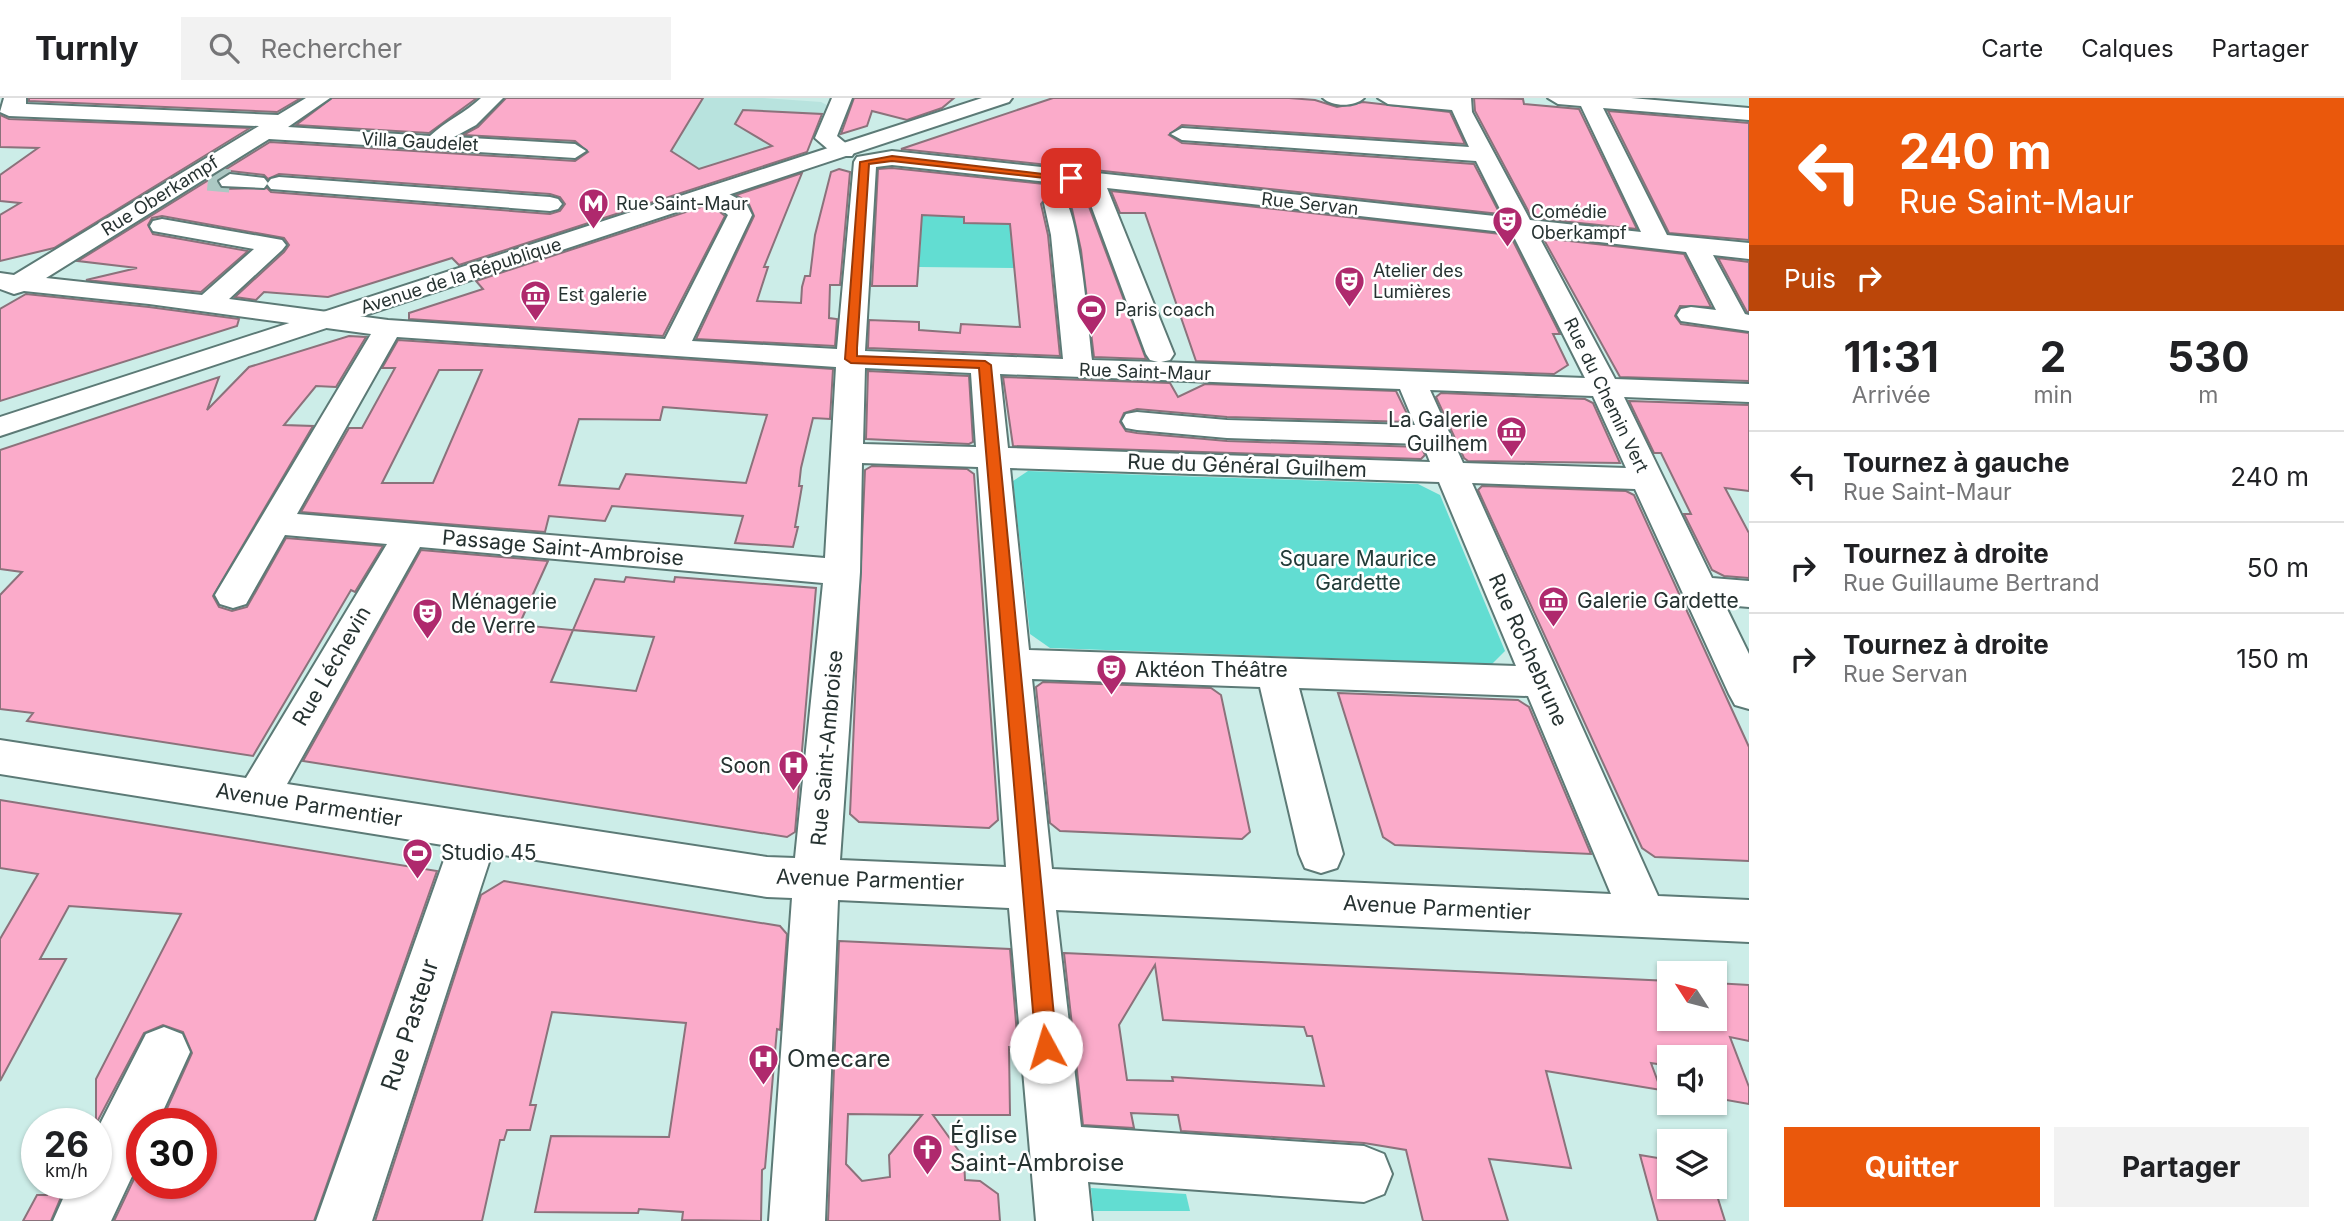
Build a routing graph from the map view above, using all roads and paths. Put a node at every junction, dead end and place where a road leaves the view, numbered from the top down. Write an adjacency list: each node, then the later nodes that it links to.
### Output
1 (320, 98): 15 (street, Rue Oberkampf)
2 (493, 98): 17 (street)
3 (835, 98): 4 (street)
4 (842, 98): 18 (street)
5 (1333, 98): 6 (street)
6 (1354, 98)
7 (1388, 98): 10 (street)
8 (1558, 98): 11 (street)
9 (985, 100): 18 (street, Avenue de la République)
10 (1461, 101): 20 (street, Rue du Chemin Vert)
11 (1589, 101): 12 (street); 29 (street)
12 (1632, 101): 14 (street)
13 (12, 105): 15 (street, Villa Gaudelet)
14 (1749, 114)
15 (274, 127): 17 (street, Villa Gaudelet); 22 (street, Rue Oberkampf)
16 (1182, 134): 20 (street)
17 (435, 143): 19 (street, Villa Gaudelet)
18 (844, 150): 24 (street, Avenue de la République)
19 (575, 151)
20 (1484, 155): 28 (street, Rue du Chemin Vert)
21 (872, 159): 23 (street, Rue Servan); 39 (street, Rue Saint-Ambroise)
22 (210, 179): 26 (street); 32 (street, Rue Oberkampf)
23 (1097, 181): 28 (street, Rue Servan); 40 (street)
24 (714, 193): 35 (street, Avenue de la République); 38 (street)
25 (1056, 203): 42 (street)
26 (550, 204)
27 (162, 226): 33 (street)
28 (1523, 227): 29 (street, Rue Servan); 45 (street, Rue du Chemin Vert)
29 (1658, 241): 30 (street, Rue Servan)
30 (1696, 245): 31 (street, Rue Servan); 36 (street)
31 (1749, 251)
32 (7, 286): 33 (street, Rue Saint-Maur)
33 (209, 303): 35 (street, Rue Saint-Maur)
34 (1691, 315): 36 (street)
35 (327, 320): 37 (street, Rue Saint-Maur); 48 (street, Avenue de la République)
36 (1742, 322)
37 (388, 328): 38 (street, Rue Saint-Maur); 56 (street)
38 (675, 348): 39 (street, Rue Saint-Maur)
39 (851, 359): 41 (street, Rue Saint-Maur); 51 (street, Rue Saint-Ambroise)
40 (1163, 363): 42 (street, Rue Saint-Maur); 43 (street, Rue Saint-Maur)
41 (985, 365): 42 (street, Rue Saint-Maur); 52 (street)
42 (1079, 369)
43 (1203, 374): 44 (street, Rue Saint-Maur); 49 (street)
44 (1412, 383): 45 (street, Rue Saint-Maur); 50 (street, Rue Rochebrune)
45 (1603, 388): 46 (street, Rue Saint-Maur); 55 (street, Rue du Chemin Vert)
46 (1749, 393)
47 (1136, 421): 49 (street)
48 (0, 427)
49 (1215, 428): 50 (street); 53 (street)
50 (1434, 435): 54 (street, Rue Rochebrune)
51 (847, 453): 52 (street, Rue du Général Guilhem); 58 (street, Rue Saint-Ambroise)
52 (993, 458): 53 (street, Rue du Général Guilhem); 62 (street)
53 (1223, 465): 54 (street, Rue du Général Guilhem)
54 (1451, 473): 55 (street, Rue du Général Guilhem); 64 (street, Rue Rochebrune)
55 (1648, 479): 59 (street, Rue du Chemin Vert)
56 (278, 523): 57 (street, Passage Saint-Ambroise); 61 (street)
57 (410, 535): 58 (street, Passage Saint-Ambroise); 67 (street, Rue Léchevin)
58 (842, 572): 70 (street, Rue Saint-Ambroise)
59 (1700, 590): 60 (street); 65 (street, Rue du Chemin Vert)
60 (1749, 594)
61 (233, 595)
62 (1012, 664): 63 (street); 71 (street)
63 (1276, 674): 64 (street); 69 (street)
64 (1543, 682): 72 (street, Rue Rochebrune)
65 (1749, 694)
66 (0, 757): 67 (street, Avenue Parmentier)
67 (257, 797): 68 (street, Avenue Parmentier)
68 (477, 830): 70 (street, Avenue Parmentier); 78 (street, Rue Pasteur)
69 (1321, 853)
70 (816, 879): 71 (street, Avenue Parmentier); 79 (street, Rue Saint-Ambroise)
71 (1031, 886): 72 (street, Avenue Parmentier); 75 (street)
72 (1644, 917): 73 (street, Avenue Parmentier)
73 (1749, 921)
74 (164, 1052): 77 (street)
75 (1058, 1153): 76 (street); 80 (street)
76 (1364, 1174)
77 (82, 1221)
78 (344, 1221)
79 (797, 1221)
80 (1064, 1221)

